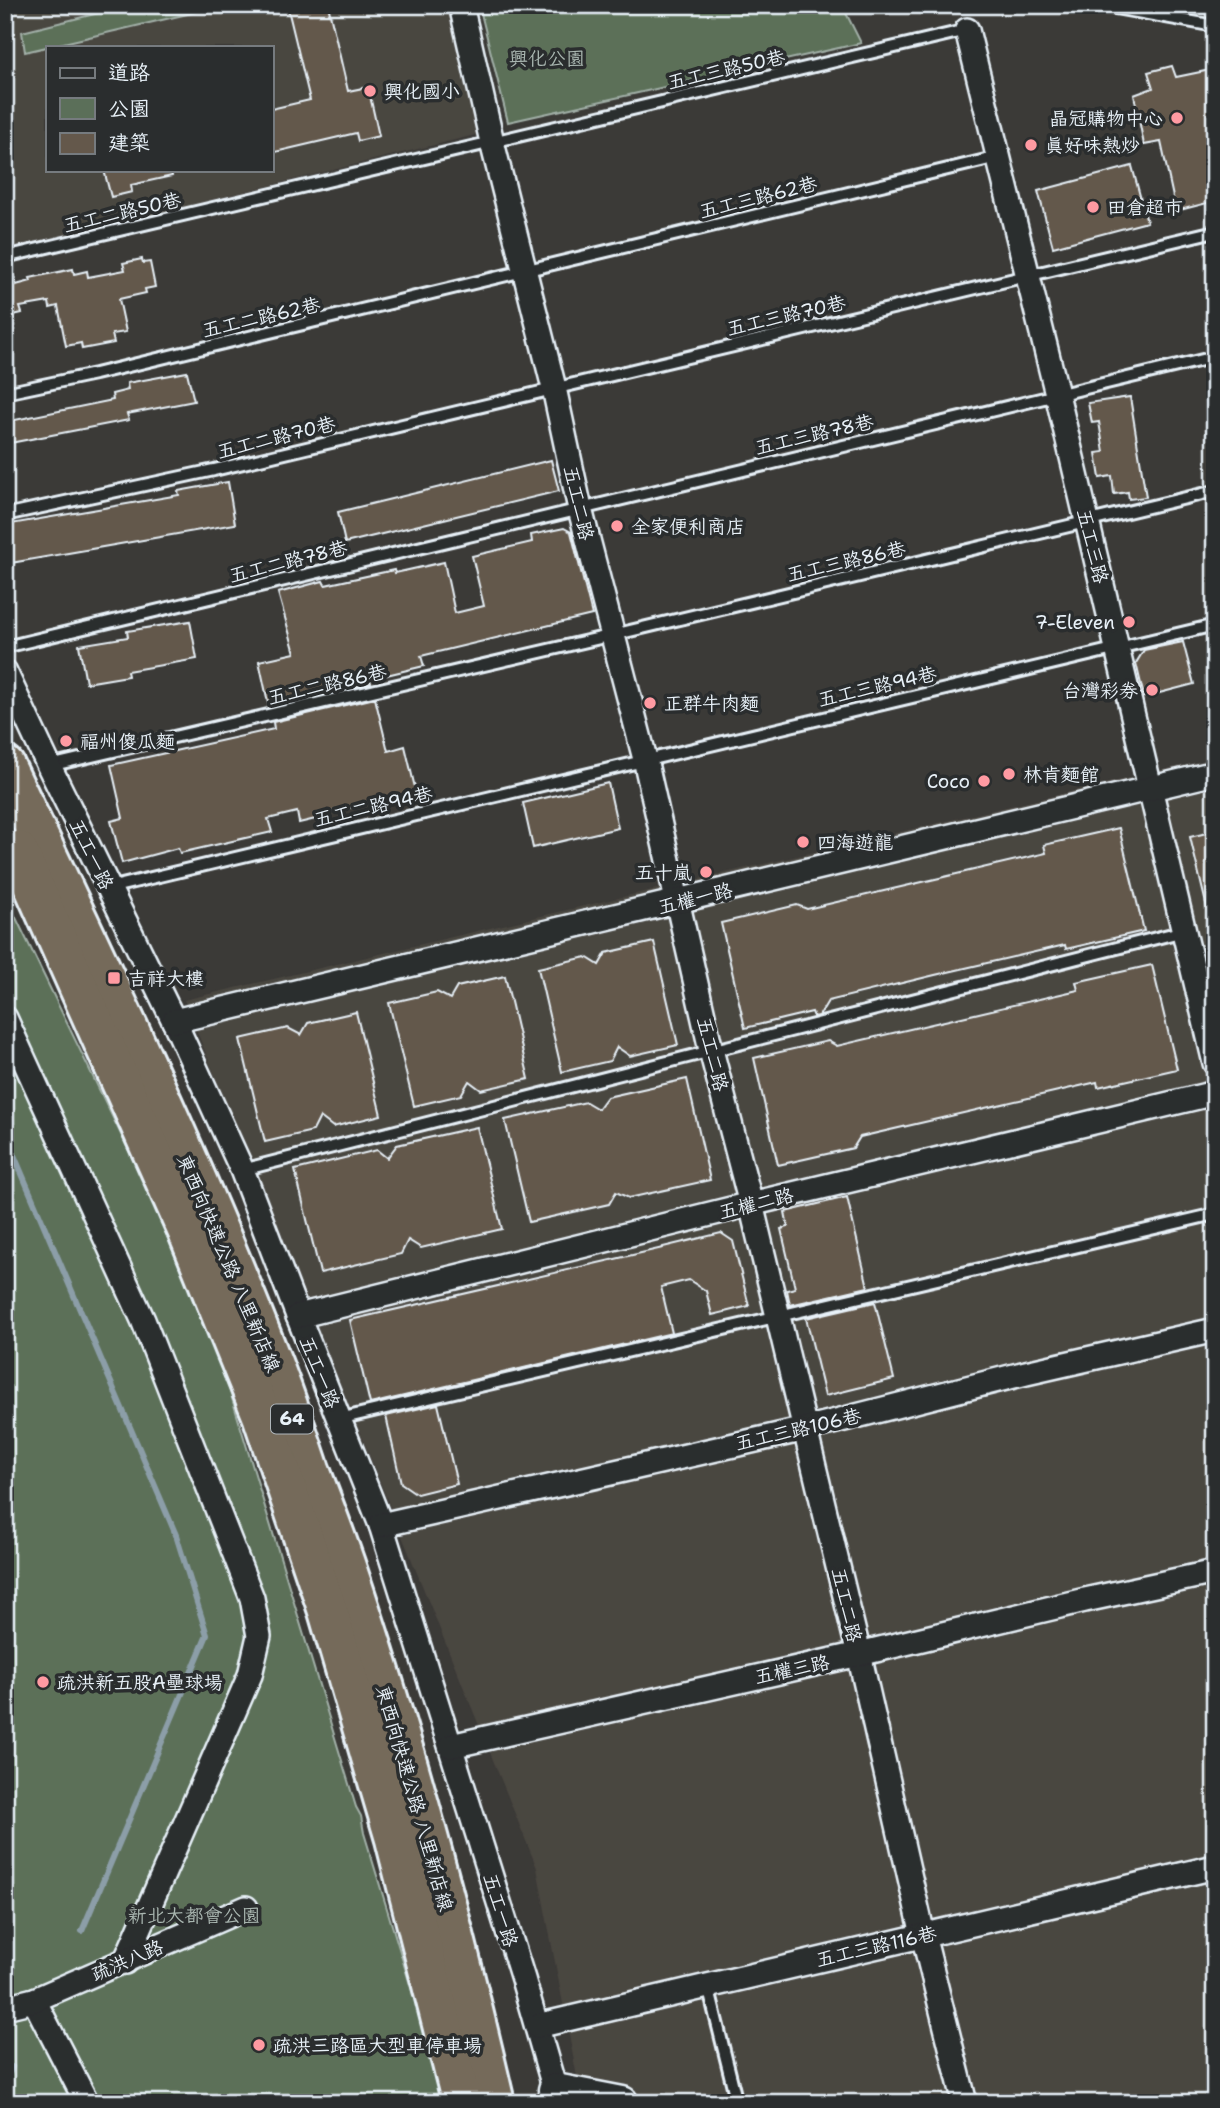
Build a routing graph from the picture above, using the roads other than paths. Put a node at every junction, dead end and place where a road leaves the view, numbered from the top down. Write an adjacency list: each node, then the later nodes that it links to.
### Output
1 (461, 5): 5 (street, 五工二路)
2 (1098, 5): 3 (lane)
3 (1215, 26)
4 (967, 30): 5 (lane, 五工三路50巷); 6 (street, 五工三路)
5 (492, 142): 8 (lane, 五工二路50巷); 9 (street, 五工二路)
6 (998, 157): 9 (lane, 五工三路62巷); 10 (street, 五工三路)
7 (1215, 231): 10 (lane, 五工三路70巷)
8 (5, 257)
9 (525, 272): 12 (street, 五工二路); 13 (lane, 五工二路62巷)
10 (1027, 276): 12 (lane, 五工三路70巷); 14 (street, 五工三路)
11 (1215, 357): 14 (lane, 五工三路78巷)
12 (554, 388): 16 (street, 五工二路); 17 (lane, 五工二路70巷)
13 (5, 393)
14 (1057, 394): 16 (lane, 五工三路78巷); 18 (street, 五工三路)
15 (1215, 491): 18 (lane, 五工三路86巷)
16 (580, 509): 20 (street, 五工二路); 21 (lane, 五工二路78巷)
17 (5, 515)
18 (1087, 522): 20 (lane, 五工三路86巷); 22 (street, 五工三路)
19 (1215, 625): 22 (lane, 五工三路94巷)
20 (612, 635): 24 (street, 五工二路); 26 (lane, 五工二路86巷)
21 (5, 647)
22 (1117, 647): 24 (lane, 五工三路94巷); 28 (street, 五工三路)
23 (5, 672): 26 (street, 五工一路)
24 (645, 759): 30 (lane, 五工二路94巷); 31 (street, 五工二路)
25 (5, 766): 61 (highway, 東西向快速公路 八里新店線 / 64)
26 (49, 766): 30 (street, 五工一路)
27 (1215, 773): 28 (street, 五權一路)
28 (1151, 787): 31 (street, 五權一路); 32 (street, 五工三路)
29 (5, 824): 60 (highway, 東西向快速公路 八里新店線 / 64)
30 (109, 888): 34 (street, 五工一路)
31 (679, 902): 34 (street, 五權一路); 35 (street, 五工二路)
32 (1184, 931): 35 (lane); 36 (street, 五工三路)
33 (5, 1018): 53 (street)
34 (174, 1021): 38 (street, 五工一路)
35 (711, 1050): 38 (lane); 39 (street, 五工二路)
36 (1215, 1063)
37 (1215, 1093): 39 (street, 五權二路)
38 (242, 1170): 41 (street, 五工一路)
39 (751, 1204): 41 (street, 五權二路); 42 (street, 五工二路)
40 (1215, 1214): 42 (lane)
41 (298, 1315): 44 (street, 五工一路)
42 (778, 1316): 44 (lane); 45 (street, 五工二路)
43 (1215, 1330): 45 (street, 五工三路106巷)
44 (339, 1419): 46 (street, 五工一路)
45 (805, 1429): 46 (street, 五工三路106巷); 48 (street, 五工二路)
46 (382, 1525): 49 (street, 五工一路)
47 (1215, 1572): 48 (street, 五權三路)
48 (859, 1654): 49 (street, 五權三路); 52 (street, 五工二路)
49 (451, 1746): 57 (street, 五工一路)
50 (1215, 1867): 52 (street, 五工三路116巷)
51 (246, 1908): 53 (street, 疏洪八路)
52 (923, 1936): 54 (street, 五工三路116巷); 64 (street, 五工二路)
53 (125, 1962): 55 (street, 疏洪八路)
54 (708, 1986): 57 (street, 五工三路116巷); 63 (lane)
55 (34, 2000): 56 (street, 疏洪八路); 59 (street)
56 (5, 2007)
57 (537, 2026): 58 (street, 五工一路)
58 (556, 2096): 62 (street)
59 (88, 2103)
60 (463, 2103)
61 (495, 2103)
62 (622, 2103)
63 (737, 2103)
64 (965, 2103)

